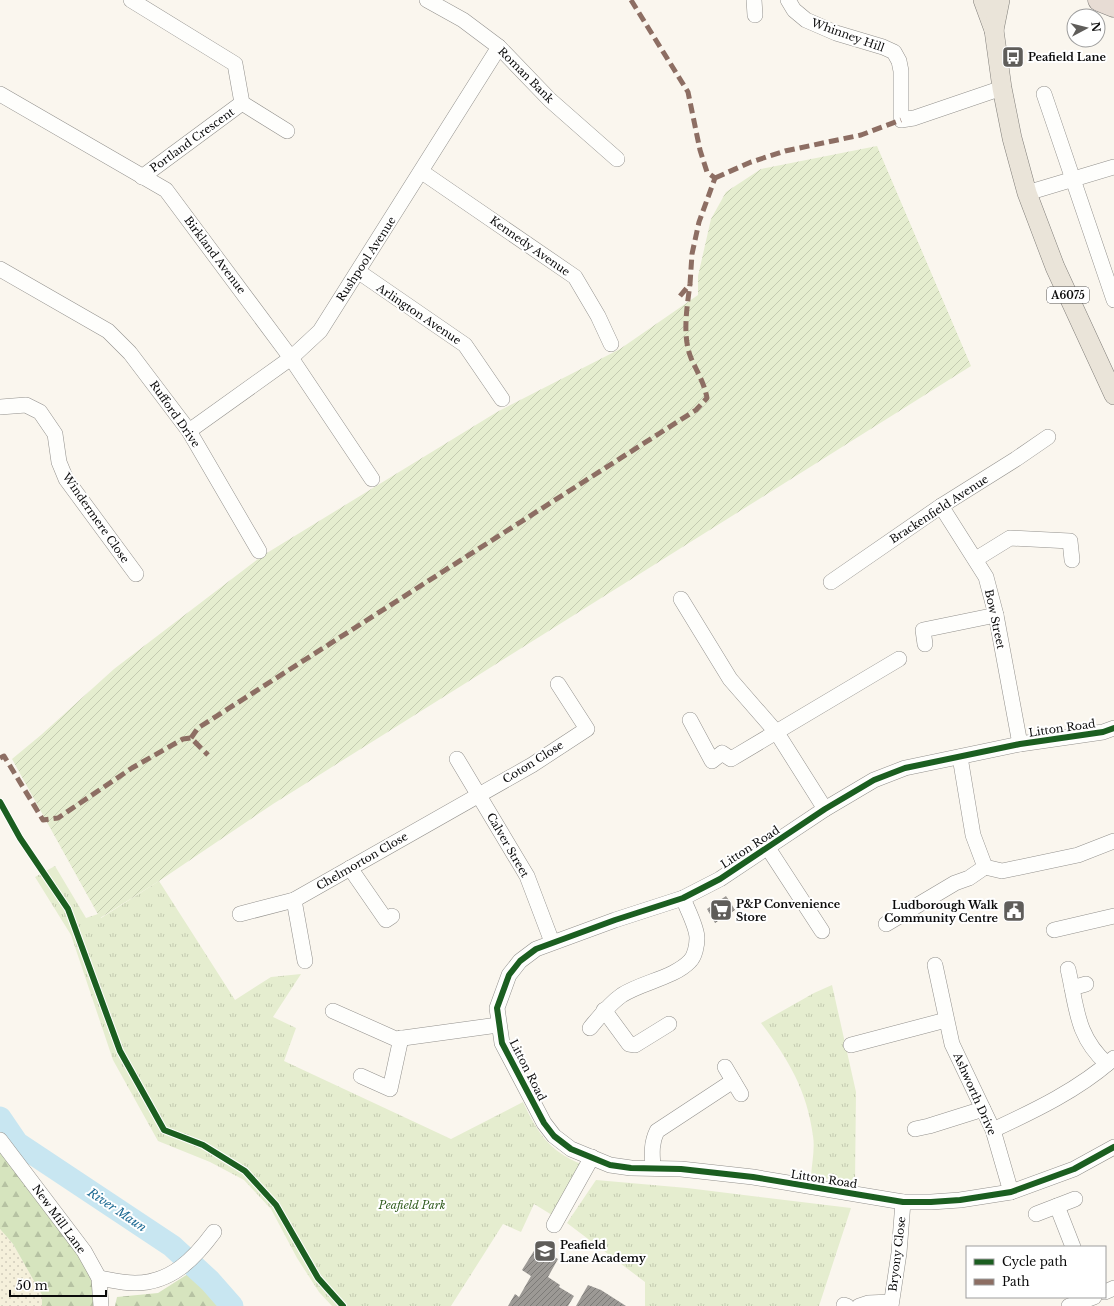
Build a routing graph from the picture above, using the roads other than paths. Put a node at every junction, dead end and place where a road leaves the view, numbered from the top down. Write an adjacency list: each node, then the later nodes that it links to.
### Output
1 (131, 0): 15 (street)
2 (427, 0): 11 (street, Roman Bank)
3 (754, 0): 9 (street)
4 (788, 0): 12 (street, Whinney Hill)
5 (983, 0): 10 (main road, A6075)
6 (1000, 0): 10 (main road, A6075)
7 (1099, 0): 8 (highway)
8 (1114, 6)
9 (754, 16)
10 (994, 30): 12 (main road, A6075)
11 (499, 47): 17 (street, Roman Bank); 19 (street, Rushpool Avenue)
12 (1002, 88): 22 (main road, A6075)
13 (0, 94): 20 (street, Birkland Avenue)
14 (1044, 94): 21 (street)
15 (242, 103): 16 (street); 20 (street, Portland Crescent)
16 (287, 131)
17 (617, 158)
18 (1114, 167): 21 (street)
19 (422, 172): 24 (street, Rushpool Avenue); 26 (street, Kennedy Avenue)
20 (142, 177): 27 (street, Birkland Avenue)
21 (1073, 179): 22 (street); 25 (street)
22 (1027, 193): 28 (main road, A6075)
23 (0, 269): 31 (street, Rufford Drive)
24 (358, 272): 27 (street, Rushpool Avenue); 29 (street, Arlington Avenue)
25 (1114, 300)
26 (611, 344)
27 (291, 358): 31 (street, Rushpool Avenue); 33 (street, Birkland Avenue)
28 (1114, 395)
29 (502, 399)
30 (0, 407): 38 (street, Windermere Close)
31 (189, 431): 35 (street, Rufford Drive)
32 (1048, 437): 34 (street, Brackenfield Avenue)
33 (372, 479)
34 (941, 506): 36 (street, Bow Street); 39 (street, Brackenfield Avenue)
35 (259, 552)
36 (976, 559): 37 (street); 41 (street, Bow Street)
37 (1072, 560)
38 (136, 574)
39 (831, 582)
40 (681, 599): 47 (street)
41 (996, 614): 42 (street); 48 (street, Bow Street)
42 (925, 644)
43 (899, 659): 47 (street)
44 (558, 684): 51 (street, Coton Close)
45 (690, 720): 47 (street)
46 (1114, 728): 48 (street, Litton Road)
47 (777, 733): 52 (street)
48 (1020, 744): 49 (street, Litton Road)
49 (960, 757): 52 (street, Litton Road); 55 (street)
50 (457, 759): 51 (street, Calver Street)
51 (478, 794): 56 (street, Chelmorton Close); 65 (street, Calver Street)
52 (825, 809): 54 (street, Litton Road)
53 (1114, 841): 55 (street)
54 (768, 848): 57 (street, Litton Road); 64 (street)
55 (985, 867): 62 (street)
56 (350, 868): 58 (street, Chelmorton Close); 60 (street)
57 (683, 898): 65 (street, Litton Road); 69 (street)
58 (294, 900): 59 (street, Chelmorton Close); 66 (street)
59 (240, 914)
60 (392, 916)
61 (1114, 916): 63 (street)
62 (886, 924)
63 (1054, 930)
64 (822, 931)
65 (552, 942): 73 (street, Litton Road)
66 (305, 960)
67 (935, 965): 71 (street, Ashworth Drive)
68 (1068, 969): 77 (street)
69 (604, 1010): 72 (street); 74 (street)
70 (333, 1011): 75 (street)
71 (946, 1020): 76 (street); 82 (street, Ashworth Drive)
72 (669, 1024)
73 (498, 1025): 75 (street); 87 (street, Litton Road)
74 (590, 1028)
75 (401, 1038): 79 (street)
76 (851, 1045)
77 (1111, 1061): 83 (street)
78 (725, 1068): 80 (street)
79 (361, 1076)
80 (733, 1081): 81 (street); 88 (street)
81 (741, 1094)
82 (983, 1109): 83 (street, Ashworth Drive); 84 (street)
83 (993, 1130): 89 (street, Ashworth Drive)
84 (926, 1132)
85 (0, 1140): 97 (street, New Mill Lane)
86 (1114, 1147): 89 (street, Litton Road)
87 (592, 1158): 88 (street, Litton Road); 94 (street)
88 (652, 1167): 91 (street, Litton Road)
89 (1011, 1192): 91 (street, Litton Road)
90 (1075, 1198): 92 (street)
91 (902, 1202): 99 (street, Bryony Close)
92 (1057, 1206): 93 (street); 96 (street)
93 (1036, 1214)
94 (554, 1225)
95 (214, 1232): 97 (street)
96 (1073, 1246)
97 (99, 1278): 100 (street, New Mill Lane)
98 (1091, 1298): 102 (street)
99 (891, 1304): 101 (street)
100 (101, 1306)
101 (859, 1306)
102 (1069, 1306)

